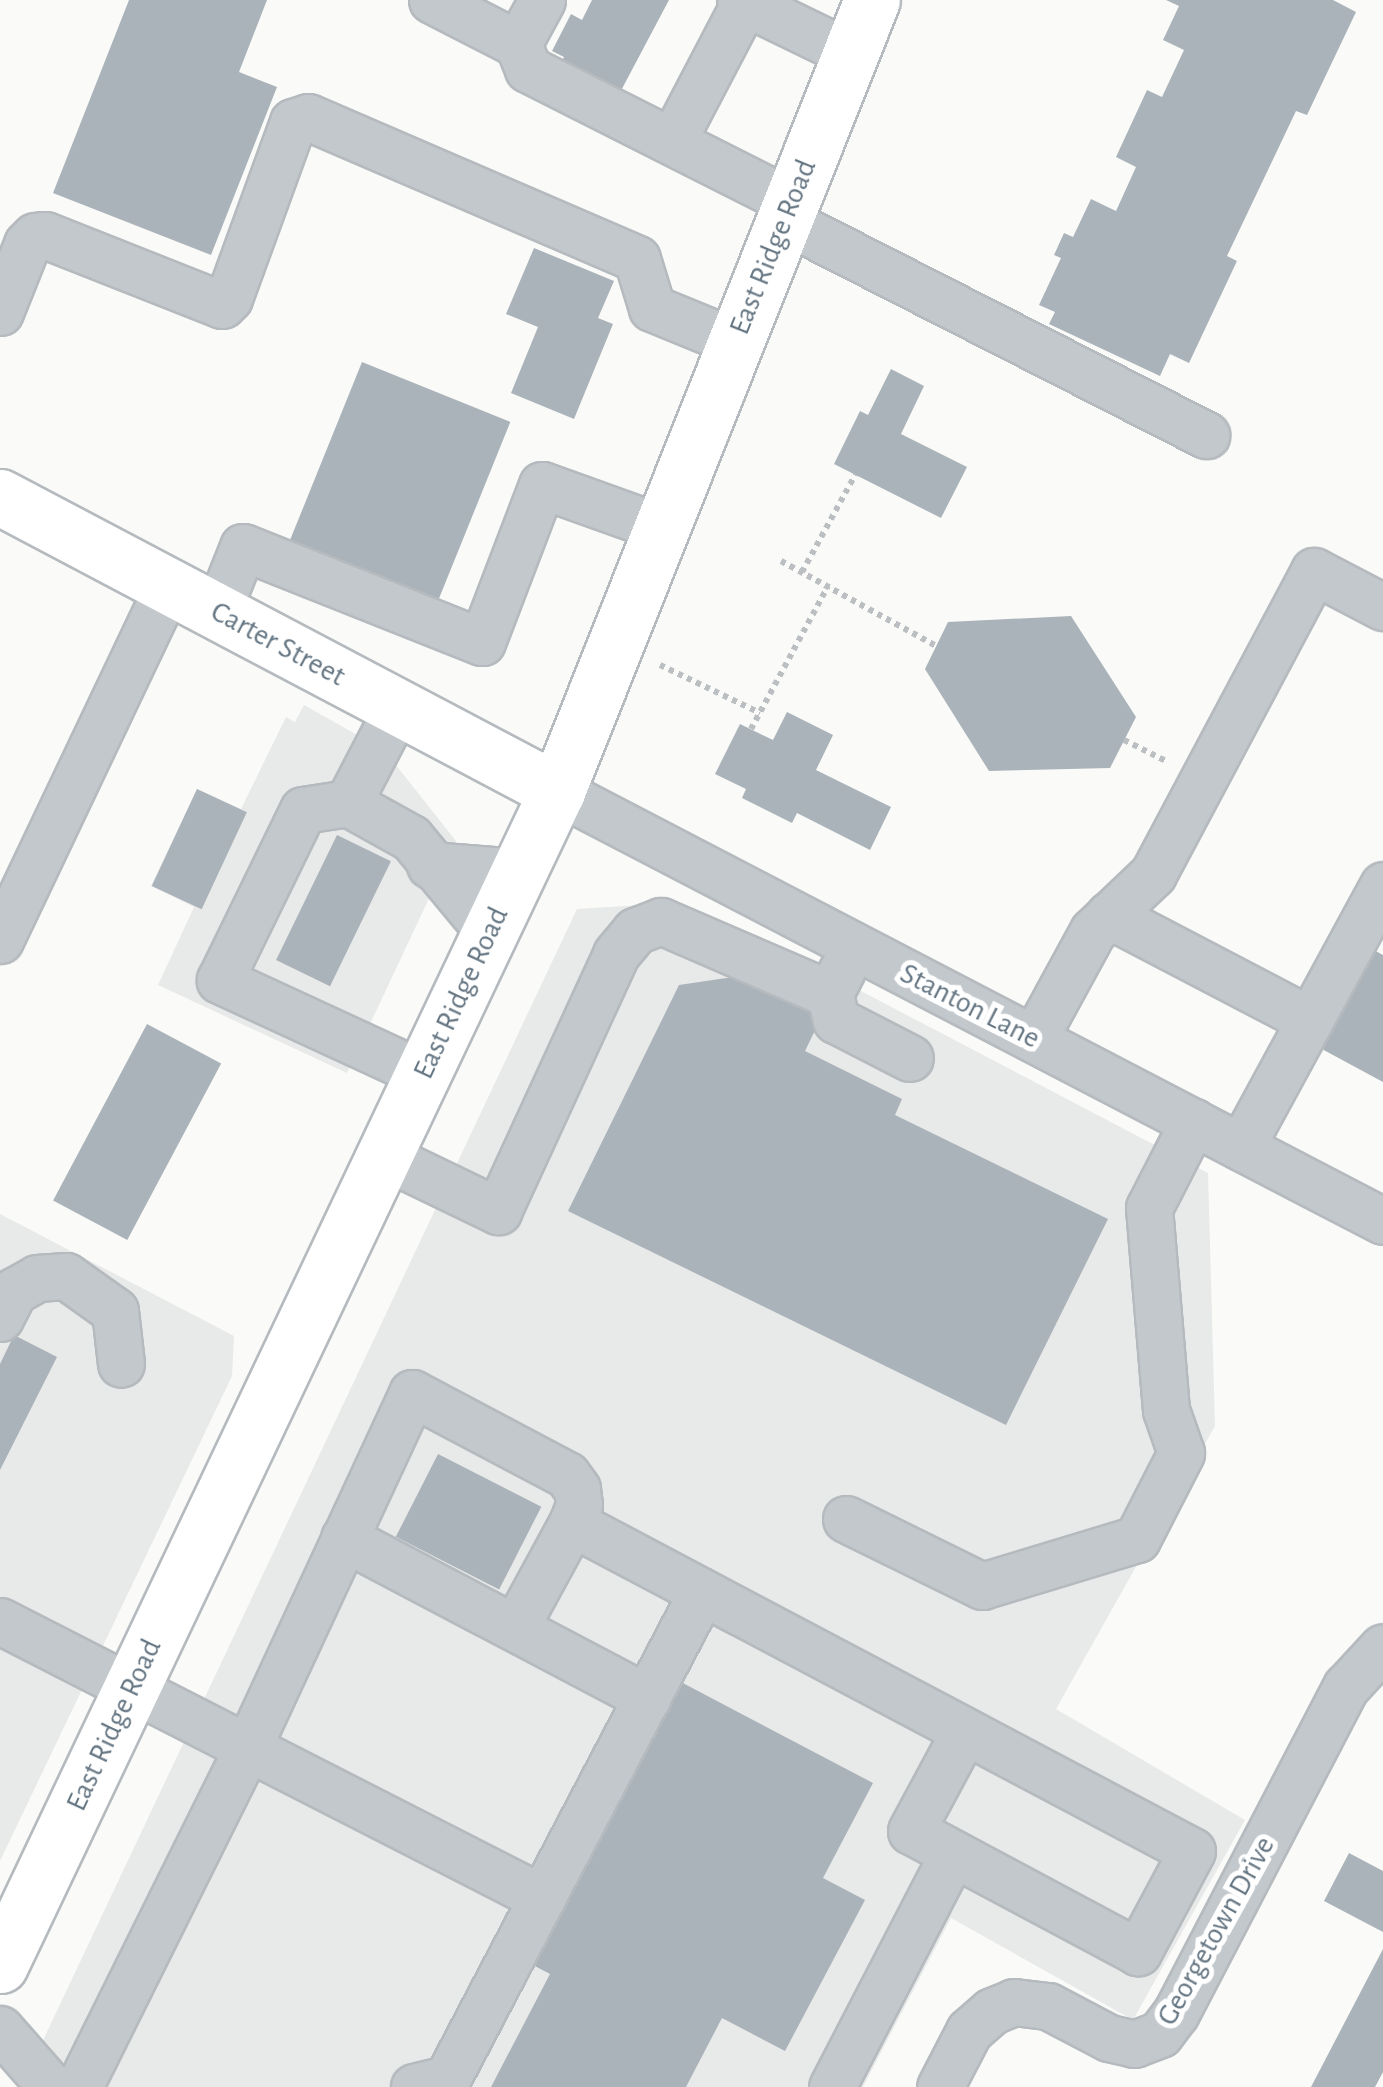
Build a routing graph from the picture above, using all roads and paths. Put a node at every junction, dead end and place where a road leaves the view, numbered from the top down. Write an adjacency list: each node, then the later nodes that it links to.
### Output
1 (432, 0): 5 (street)
2 (542, 0): 5 (street)
3 (872, 0): 6 (main road, East Ridge Road)
4 (742, 1): 6 (street); 7 (street)
5 (518, 44): 7 (street)
6 (851, 54): 8 (main road, East Ridge Road)
7 (673, 140): 8 (street)
8 (787, 211): 10 (main road, East Ridge Road); 11 (street)
9 (0, 312): 10 (street)
10 (736, 342): 14 (main road, East Ridge Road)
11 (1206, 435)
12 (855, 474): 16 (path)
13 (0, 497): 17 (main road, Carter Street)
14 (662, 528): 20 (street); 28 (main road, East Ridge Road)
15 (781, 560): 16 (path)
16 (802, 572): 18 (path)
17 (168, 586): 20 (main road, Carter Street); 35 (street)
18 (828, 586): 21 (path); 24 (path)
19 (1383, 607): 33 (street)
20 (217, 612): 23 (main road, Carter Street)
21 (936, 646)
22 (660, 665): 24 (path)
23 (398, 708): 28 (main road, Carter Street); 29 (street)
24 (760, 712): 25 (path)
25 (751, 730)
26 (1124, 740): 27 (path)
27 (1161, 758)
28 (557, 791): 31 (main road, East Ridge Road); 36 (street, Stanton Lane)
29 (348, 803): 30 (street); 41 (street)
30 (430, 865): 31 (street); 34 (street)
31 (518, 872): 34 (main road, East Ridge Road)
32 (1383, 885): 38 (street)
33 (1109, 915): 38 (street); 39 (street)
34 (490, 933): 41 (main road, East Ridge Road)
35 (0, 940)
36 (854, 946): 37 (street); 39 (street, Stanton Lane)
37 (830, 994): 40 (street); 44 (street)
38 (1310, 1020): 43 (street)
39 (1034, 1039): 42 (street, Stanton Lane)
40 (910, 1058)
41 (423, 1074): 44 (main road, East Ridge Road)
42 (1193, 1122): 43 (street, Stanton Lane); 49 (street)
43 (1241, 1147): 45 (street, Stanton Lane)
44 (384, 1156): 56 (main road, East Ridge Road)
45 (1383, 1221)
46 (0, 1318): 47 (street)
47 (121, 1364)
48 (407, 1403): 50 (street); 51 (street); 54 (street)
49 (846, 1519)
50 (572, 1523): 52 (street); 54 (street)
51 (344, 1538): 54 (street); 59 (street)
52 (702, 1592): 57 (street); 58 (street)
53 (0, 1620): 56 (street)
54 (505, 1623): 57 (street)
55 (1383, 1647): 68 (street, Georgetown Drive)
56 (132, 1688): 59 (street); 62 (main road, East Ridge Road)
57 (647, 1698): 61 (street)
58 (964, 1732): 60 (street); 60 (street)
59 (248, 1747): 61 (street); 65 (street)
60 (952, 1854): 67 (street)
61 (542, 1898): 66 (street)
62 (0, 1965)
63 (0, 2029): 64 (street)
64 (51, 2087)
65 (79, 2087)
66 (414, 2087)
67 (832, 2087)
68 (940, 2087)

